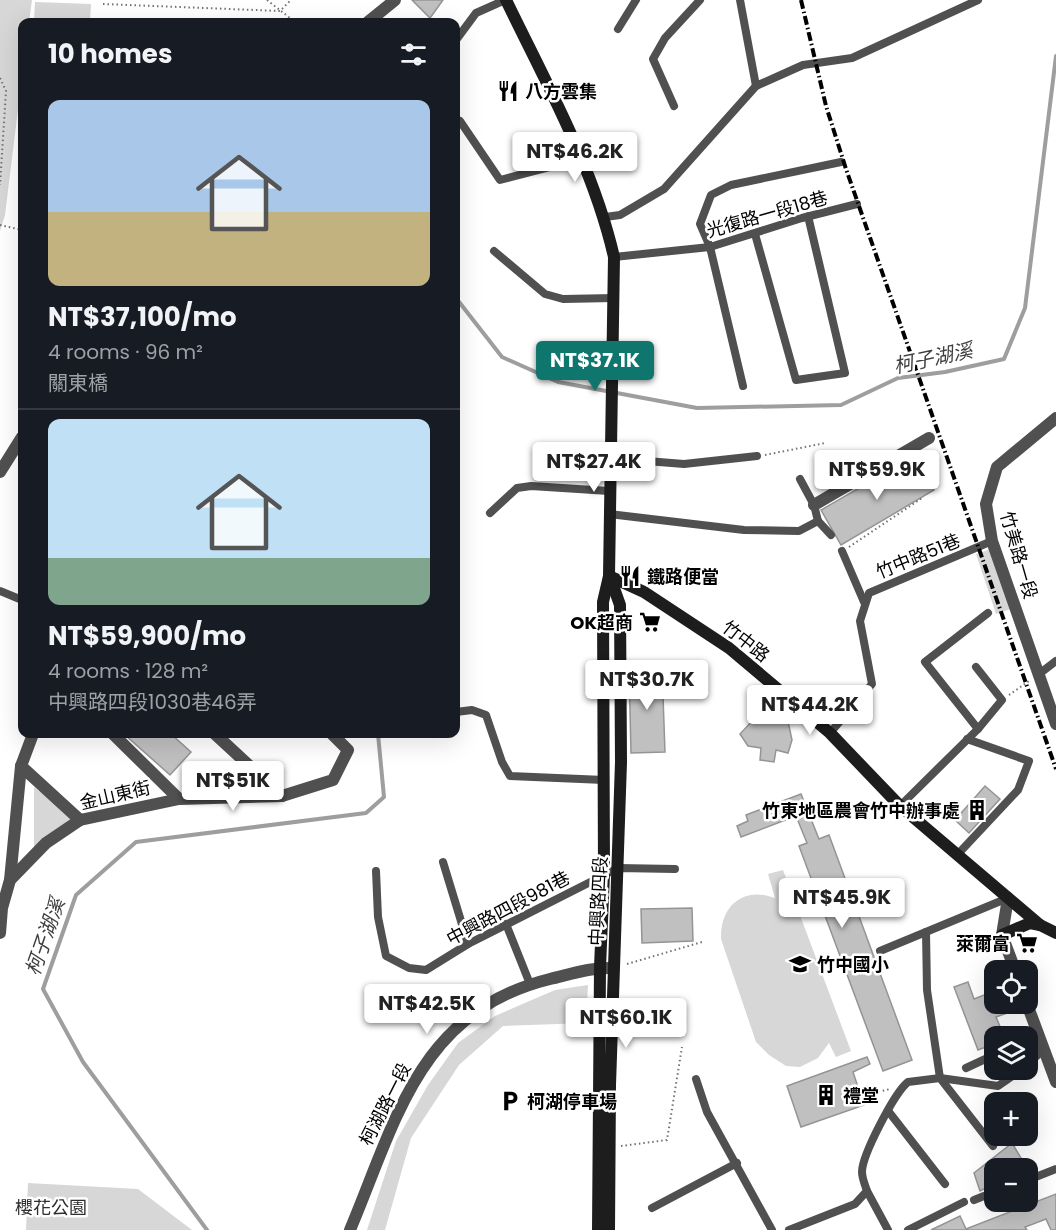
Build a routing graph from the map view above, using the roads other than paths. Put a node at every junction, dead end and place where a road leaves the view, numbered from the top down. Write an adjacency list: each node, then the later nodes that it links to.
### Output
1 (395, 0): 7 (street)
2 (506, 0): 9 (lane); 13 (main road, 中興路四段)
3 (636, 0): 8 (lane)
4 (700, 0): 11 (lane)
5 (740, 0): 10 (lane)
6 (978, 0): 10 (lane)
7 (373, 18)
8 (618, 29)
9 (460, 35)
10 (756, 86): 17 (lane)
11 (674, 106)
12 (460, 121): 13 (lane)
13 (581, 159): 17 (main road, 中興路四段)
14 (842, 162): 19 (lane)
15 (857, 204): 16 (lane, 光復路一段18巷)
16 (808, 216): 18 (lane, 光復路一段18巷); 18 (lane)
17 (605, 217): 21 (main road, 中興路四段)
18 (755, 234): 19 (lane, 光復路一段18巷)
19 (710, 247): 21 (lane, 光復路一段18巷); 23 (lane)
20 (494, 251): 22 (lane)
21 (614, 256): 22 (main road, 中興路四段)
22 (614, 298): 28 (main road, 中興路四段)
23 (743, 386)
24 (1056, 418): 37 (street, 竹美路一段)
25 (929, 438): 32 (street)
26 (18, 443): 29 (street)
27 (757, 456): 28 (lane)
28 (609, 458): 31 (main road, 中興路四段)
29 (0, 472)
30 (800, 479): 32 (lane)
31 (609, 491): 33 (lane); 34 (main road, 中興路四段)
32 (814, 505): 35 (lane)
33 (490, 513)
34 (609, 514): 35 (lane); 39 (main road, 中興路四段)
35 (818, 521): 36 (lane)
36 (831, 535)
37 (992, 542): 42 (lane, 竹中路51巷); 46 (street, 竹美路一段)
38 (842, 551): 42 (lane)
39 (609, 576): 50 (main road, 竹中路); 56 (main road, 中興路四段); 57 (main road, 中興路四段)
40 (0, 591): 41 (lane)
41 (18, 598)
42 (864, 603): 50 (lane, 竹中路51巷)
43 (988, 613): 49 (lane)
44 (1056, 661): 46 (lane)
45 (976, 667): 49 (lane)
46 (1039, 674): 48 (street, 竹美路一段)
47 (460, 712): 59 (lane)
48 (1056, 724)
49 (978, 729): 55 (lane)
50 (830, 733): 62 (main road, 竹中路)
51 (32, 738): 58 (street, 金山東街)
52 (117, 738): 61 (street)
53 (219, 738): 60 (street)
54 (336, 738): 60 (street, 金山東街)
55 (968, 739): 62 (lane); 64 (lane)
56 (604, 762): 57 (lane); 59 (main road, 中興路四段)
57 (621, 762): 66 (main road, 中興路四段)
58 (21, 766): 63 (street); 70 (street, 金山東街)
59 (604, 780): 69 (main road, 中興路四段)
60 (282, 796): 61 (street, 金山東街)
61 (179, 799): 63 (street, 金山東街)
62 (900, 806): 64 (main road, 竹中路)
63 (80, 820): 70 (street, 金山東街)
64 (958, 854): 71 (main road, 竹中路)
65 (443, 861): 79 (lane)
66 (618, 868): 67 (lane); 69 (lane, 中興路四段981巷); 82 (main road, 中興路四段)
67 (675, 869)
68 (376, 871): 79 (lane, 中興路四段981巷)
69 (604, 874): 73 (lane, 中興路四段981巷); 82 (main road, 中興路四段)
70 (10, 880): 72 (street, 金山東街)
71 (1008, 898): 74 (main road, 竹中路); 75 (lane); 78 (street)
72 (1, 908): 76 (street, 金山東街)
73 (506, 924): 79 (lane, 中興路四段981巷); 83 (lane)
74 (1040, 925): 77 (main road, 竹中路); 78 (main road)
75 (926, 932): 80 (lane); 90 (lane)
76 (0, 933)
77 (1056, 933)
78 (1002, 934): 81 (street)
79 (468, 944)
80 (880, 951)
81 (1011, 960)
82 (606, 968): 83 (street, 柯湖路一段); 104 (main road, 中興路四段); 104 (main road, 中興路四段)
83 (530, 984): 105 (street, 柯湖路一段)
84 (1038, 1042): 85 (street)
85 (1044, 1049): 86 (lane); 92 (street)
86 (1038, 1055)
87 (984, 1060): 88 (lane)
88 (966, 1068)
89 (696, 1078): 95 (lane)
90 (940, 1078): 91 (lane); 93 (lane); 94 (lane)
91 (1009, 1080)
92 (1056, 1082)
93 (889, 1112): 98 (lane); 99 (lane)
94 (984, 1134)
95 (736, 1163): 103 (lane); 107 (lane)
96 (1056, 1169): 97 (lane)
97 (1038, 1176)
98 (945, 1184)
99 (867, 1191): 108 (lane); 109 (lane)
100 (984, 1196): 101 (lane)
101 (974, 1200)
102 (964, 1202): 110 (lane)
103 (652, 1208)
104 (605, 1222): 106 (main road, 中興路四段)
105 (350, 1230)
106 (598, 1230)
107 (772, 1230)
108 (789, 1230)
109 (888, 1230)
110 (908, 1230)

